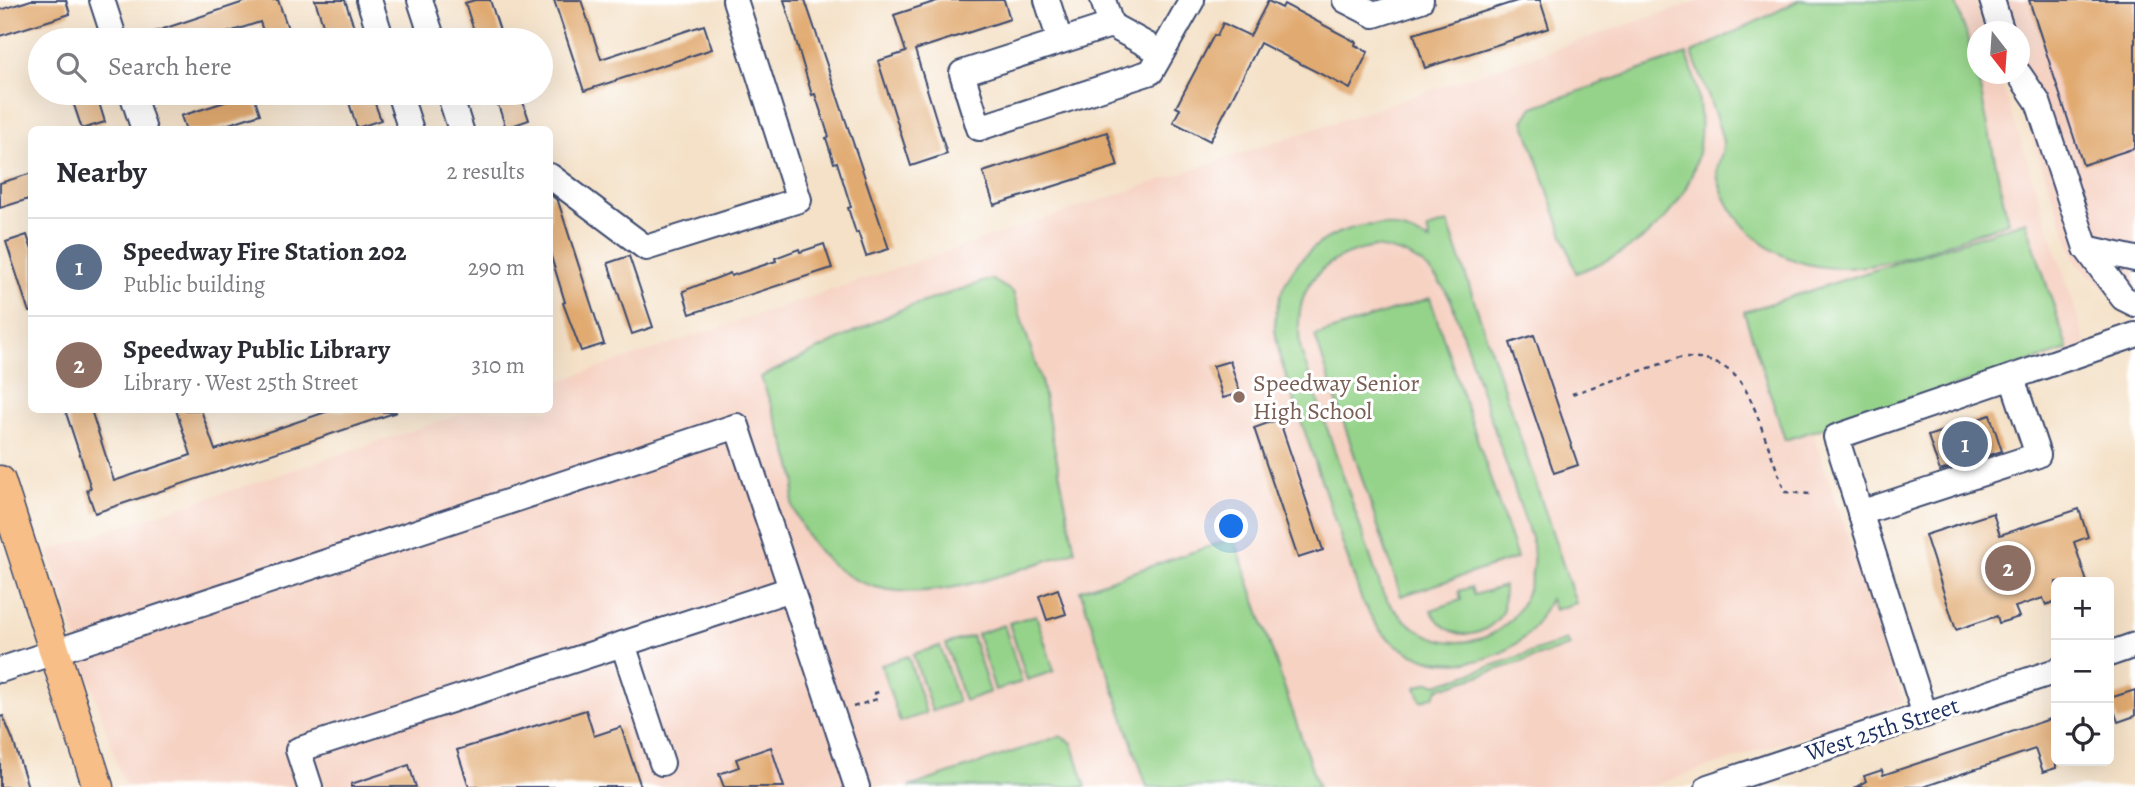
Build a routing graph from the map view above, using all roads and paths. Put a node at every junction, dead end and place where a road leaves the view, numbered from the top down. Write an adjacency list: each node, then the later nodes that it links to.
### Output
1 (102, 0): 13 (street)
2 (369, 0): 14 (street)
3 (420, 0): 15 (street)
4 (735, 0): 25 (street)
5 (1047, 0): 16 (street)
6 (1103, 0): 12 (street)
7 (1192, 0): 17 (street)
8 (1345, 0): 9 (street)
9 (1421, 0)
10 (1992, 0): 11 (street)
11 (1999, 21)
12 (1111, 25): 16 (street); 17 (street)
13 (111, 28)
14 (378, 28)
15 (429, 28)
16 (1060, 41): 17 (street)
17 (1162, 53)
18 (2026, 84): 26 (street)
19 (136, 105): 22 (street)
20 (403, 105): 23 (street)
21 (453, 105): 24 (street)
22 (143, 126)
23 (410, 126)
24 (460, 126)
25 (553, 178)
26 (2085, 248): 27 (street); 28 (street)
27 (2135, 259)
28 (2135, 304)
29 (2135, 335): 30 (street)
30 (2012, 378): 34 (street); 34 (street)
31 (1572, 394): 33 (path)
32 (0, 481): 39 (main road)
33 (1810, 494)
34 (1860, 513): 44 (street)
35 (791, 589): 36 (street); 39 (street); 48 (street)
36 (623, 644): 45 (street); 47 (street)
37 (2135, 645): 38 (street)
38 (2114, 652)
39 (55, 653): 40 (street); 46 (main road)
40 (0, 670)
41 (2051, 673): 44 (street, West 25th Street)
42 (883, 691): 43 (path)
43 (846, 710)
44 (1925, 715): 49 (street, West 25th Street)
45 (662, 763)
46 (98, 787)
47 (310, 787)
48 (857, 787)
49 (1708, 787)

